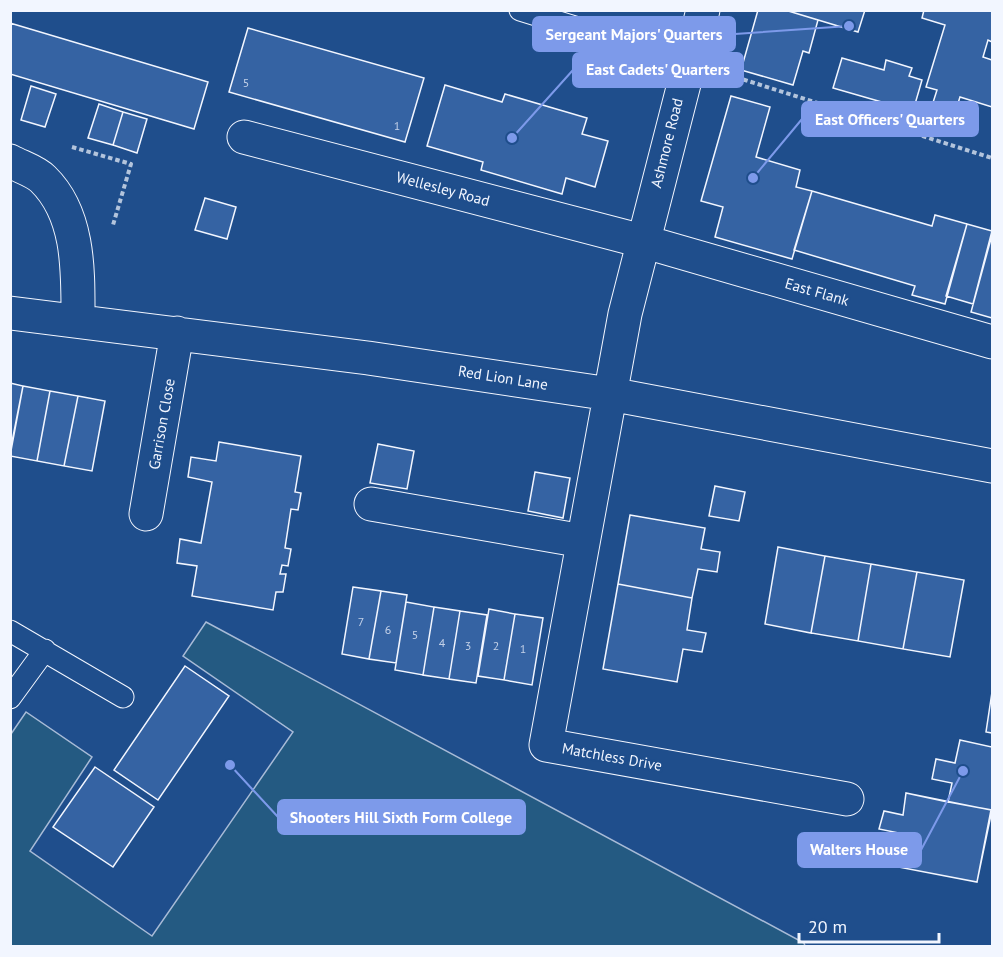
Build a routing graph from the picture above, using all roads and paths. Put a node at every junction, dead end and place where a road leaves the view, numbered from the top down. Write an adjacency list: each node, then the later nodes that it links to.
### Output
1 (520, 10): 3 (lane)
2 (703, 10): 3 (street, Ashmore Road)
3 (688, 62): 5 (path); 7 (street, Ashmore Road)
4 (244, 137): 7 (street, Wellesley Road)
5 (993, 158)
6 (10, 161): 9 (street)
7 (642, 242): 11 (street, East Flank); 12 (street, Ashmore Road)
8 (10, 313): 9 (street, Red Lion Lane)
9 (78, 320): 10 (street, Red Lion Lane)
10 (177, 333): 12 (street, Red Lion Lane); 15 (street, Garrison Close)
11 (993, 342)
12 (610, 394): 13 (street, Red Lion Lane); 16 (street, Matchless Drive)
13 (993, 466)
14 (371, 504): 16 (street)
15 (146, 514)
16 (582, 540): 21 (street, Matchless Drive)
17 (10, 631): 18 (lane)
18 (45, 650): 19 (lane); 20 (lane)
19 (123, 696)
20 (10, 698)
21 (848, 799)

